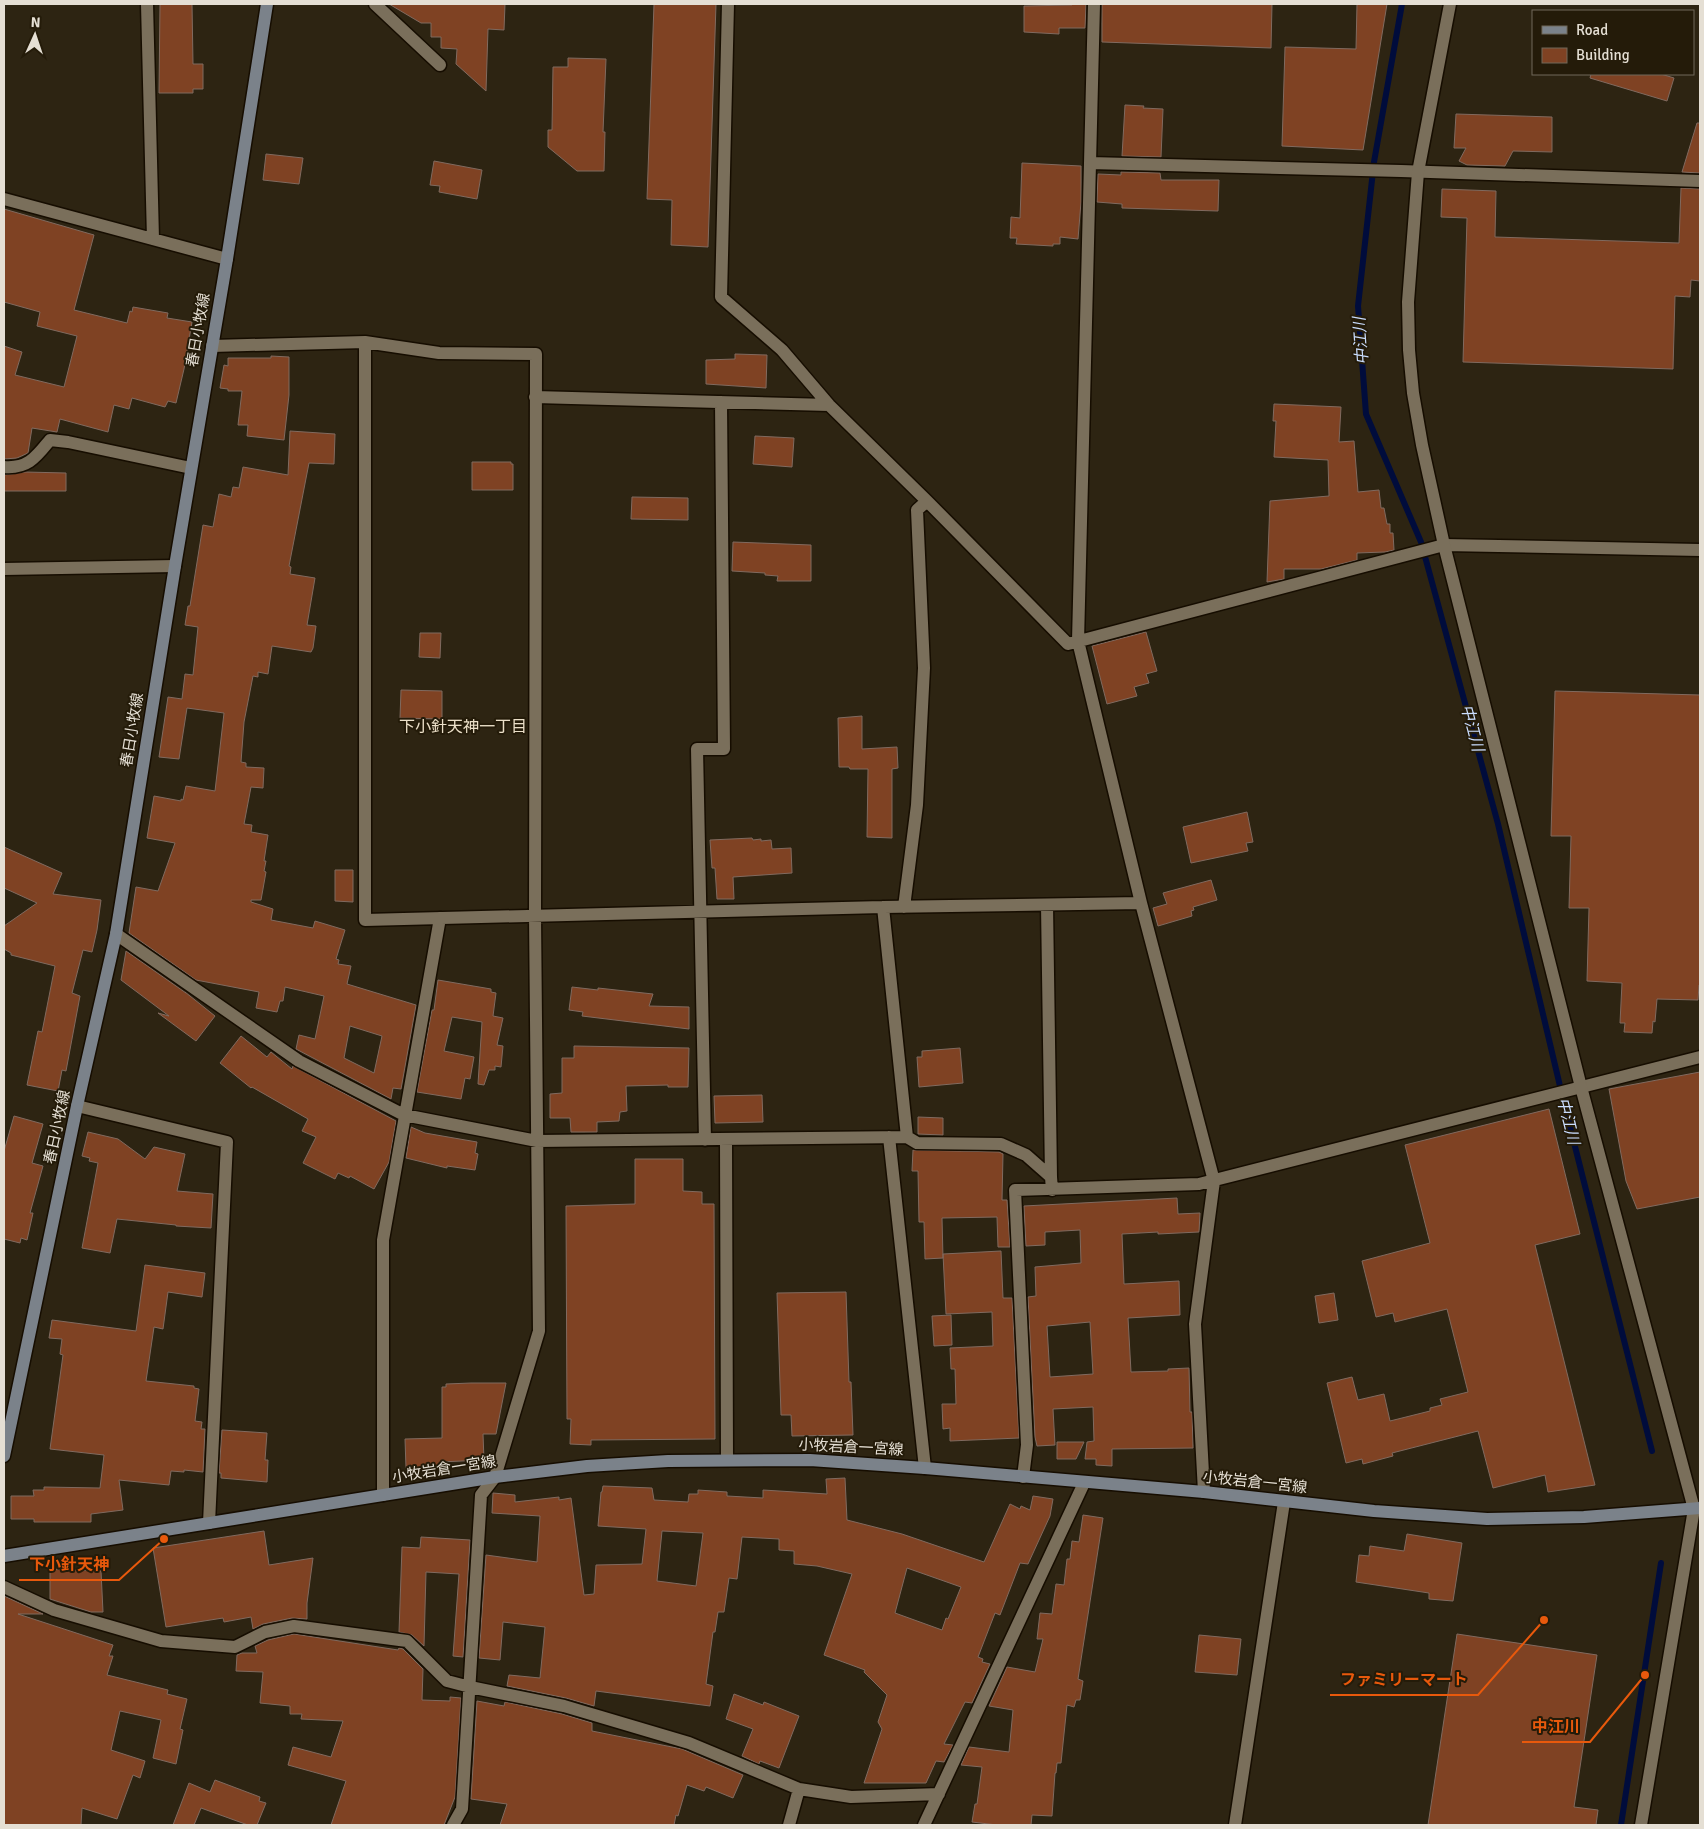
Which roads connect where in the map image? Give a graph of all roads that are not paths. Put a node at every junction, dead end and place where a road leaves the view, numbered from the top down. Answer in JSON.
{"nodes":[{"id":1,"x":147,"y":4,"type":"edge"},
{"id":2,"x":267,"y":4,"type":"edge"},
{"id":3,"x":375,"y":4,"type":"edge"},
{"id":4,"x":728,"y":4,"type":"edge"},
{"id":5,"x":1094,"y":4,"type":"edge"},
{"id":6,"x":1450,"y":4,"type":"edge"},
{"id":7,"x":440,"y":65,"type":"dead end"},
{"id":8,"x":1090,"y":164,"type":"junction"},
{"id":9,"x":1418,"y":172,"type":"junction"},
{"id":10,"x":1700,"y":181,"type":"edge"},
{"id":11,"x":4,"y":199,"type":"edge"},
{"id":12,"x":153,"y":239,"type":"junction"},
{"id":13,"x":227,"y":259,"type":"junction"},
{"id":14,"x":365,"y":342,"type":"junction"},
{"id":15,"x":212,"y":346,"type":"junction"},
{"id":16,"x":536,"y":397,"type":"junction"},
{"id":17,"x":721,"y":402,"type":"junction"},
{"id":18,"x":829,"y":405,"type":"junction"},
{"id":19,"x":4,"y":467,"type":"edge"},
{"id":20,"x":191,"y":468,"type":"junction"},
{"id":21,"x":927,"y":501,"type":"junction"},
{"id":22,"x":1441,"y":546,"type":"junction"},
{"id":23,"x":1700,"y":550,"type":"edge"},
{"id":24,"x":175,"y":566,"type":"junction"},
{"id":25,"x":4,"y":569,"type":"edge"},
{"id":26,"x":1078,"y":641,"type":"junction"},
{"id":27,"x":1141,"y":904,"type":"junction"},
{"id":28,"x":1047,"y":905,"type":"junction"},
{"id":29,"x":883,"y":907,"type":"junction"},
{"id":30,"x":904,"y":907,"type":"junction"},
{"id":31,"x":700,"y":912,"type":"junction"},
{"id":32,"x":535,"y":916,"type":"junction"},
{"id":33,"x":440,"y":918,"type":"junction"},
{"id":34,"x":116,"y":934,"type":"junction"},
{"id":35,"x":1700,"y":1057,"type":"edge"},
{"id":36,"x":1578,"y":1088,"type":"junction"},
{"id":37,"x":78,"y":1106,"type":"junction"},
{"id":38,"x":404,"y":1115,"type":"junction"},
{"id":39,"x":889,"y":1137,"type":"junction"},
{"id":40,"x":906,"y":1137,"type":"junction"},
{"id":41,"x":704,"y":1140,"type":"junction"},
{"id":42,"x":726,"y":1140,"type":"junction"},
{"id":43,"x":537,"y":1141,"type":"junction"},
{"id":44,"x":1214,"y":1181,"type":"junction"},
{"id":45,"x":1052,"y":1184,"type":"junction"},
{"id":46,"x":7,"y":1421,"type":"edge"},
{"id":47,"x":4,"y":1456,"type":"edge"},
{"id":48,"x":727,"y":1460,"type":"junction"},
{"id":49,"x":925,"y":1468,"type":"junction"},
{"id":50,"x":495,"y":1477,"type":"junction"},
{"id":51,"x":1023,"y":1477,"type":"junction"},
{"id":52,"x":1084,"y":1482,"type":"junction"},
{"id":53,"x":1204,"y":1492,"type":"junction"},
{"id":54,"x":383,"y":1495,"type":"junction"},
{"id":55,"x":1284,"y":1502,"type":"junction"},
{"id":56,"x":1697,"y":1509,"type":"edge"},
{"id":57,"x":210,"y":1522,"type":"junction"},
{"id":58,"x":4,"y":1556,"type":"edge"},
{"id":59,"x":4,"y":1587,"type":"edge"},
{"id":60,"x":470,"y":1687,"type":"junction"},
{"id":61,"x":799,"y":1789,"type":"junction"},
{"id":62,"x":939,"y":1794,"type":"junction"},
{"id":63,"x":453,"y":1825,"type":"edge"},
{"id":64,"x":789,"y":1825,"type":"edge"},
{"id":65,"x":924,"y":1825,"type":"edge"},
{"id":66,"x":1236,"y":1825,"type":"edge"},
{"id":67,"x":1641,"y":1825,"type":"edge"}],
"edges":[{"from":1,"to":12,"type":"street"},
{"from":2,"to":13,"type":"main road","name":"春日小牧線"},
{"from":3,"to":7,"type":"street"},
{"from":4,"to":18,"type":"street"},
{"from":5,"to":8,"type":"street"},
{"from":6,"to":9,"type":"street"},
{"from":8,"to":9,"type":"street"},
{"from":8,"to":26,"type":"street"},
{"from":9,"to":10,"type":"street"},
{"from":9,"to":22,"type":"street"},
{"from":11,"to":12,"type":"street"},
{"from":12,"to":13,"type":"street"},
{"from":13,"to":15,"type":"main road","name":"春日小牧線"},
{"from":14,"to":15,"type":"street"},
{"from":14,"to":16,"type":"street"},
{"from":14,"to":33,"type":"street"},
{"from":15,"to":20,"type":"main road","name":"春日小牧線"},
{"from":16,"to":17,"type":"street"},
{"from":16,"to":32,"type":"street"},
{"from":17,"to":18,"type":"street"},
{"from":17,"to":31,"type":"street"},
{"from":18,"to":21,"type":"street"},
{"from":19,"to":20,"type":"street"},
{"from":20,"to":24,"type":"main road","name":"春日小牧線"},
{"from":21,"to":26,"type":"street"},
{"from":21,"to":30,"type":"street"},
{"from":22,"to":23,"type":"street"},
{"from":22,"to":26,"type":"street"},
{"from":22,"to":36,"type":"street"},
{"from":24,"to":25,"type":"street"},
{"from":24,"to":34,"type":"main road","name":"春日小牧線"},
{"from":26,"to":27,"type":"street"},
{"from":27,"to":28,"type":"street"},
{"from":27,"to":44,"type":"street"},
{"from":28,"to":30,"type":"street"},
{"from":28,"to":45,"type":"street"},
{"from":29,"to":30,"type":"street"},
{"from":29,"to":31,"type":"street"},
{"from":29,"to":40,"type":"street"},
{"from":31,"to":32,"type":"street"},
{"from":31,"to":41,"type":"street"},
{"from":32,"to":33,"type":"street"},
{"from":32,"to":43,"type":"street"},
{"from":33,"to":38,"type":"street"},
{"from":34,"to":37,"type":"main road","name":"春日小牧線"},
{"from":34,"to":38,"type":"street"},
{"from":35,"to":36,"type":"street"},
{"from":36,"to":44,"type":"street"},
{"from":36,"to":56,"type":"street"},
{"from":37,"to":46,"type":"main road","name":"春日小牧線"},
{"from":37,"to":57,"type":"street"},
{"from":38,"to":43,"type":"street"},
{"from":38,"to":54,"type":"street"},
{"from":39,"to":40,"type":"street"},
{"from":39,"to":42,"type":"street"},
{"from":39,"to":49,"type":"street"},
{"from":40,"to":45,"type":"street"},
{"from":41,"to":42,"type":"street"},
{"from":41,"to":43,"type":"street"},
{"from":42,"to":48,"type":"street"},
{"from":43,"to":50,"type":"street"},
{"from":44,"to":45,"type":"street"},
{"from":44,"to":53,"type":"street"},
{"from":45,"to":51,"type":"street"},
{"from":46,"to":47,"type":"main road","name":"春日小牧線"},
{"from":48,"to":49,"type":"main road","name":"小牧岩倉一宮線"},
{"from":48,"to":50,"type":"main road","name":"小牧岩倉一宮線"},
{"from":49,"to":51,"type":"main road","name":"小牧岩倉一宮線"},
{"from":50,"to":54,"type":"main road","name":"小牧岩倉一宮線"},
{"from":50,"to":60,"type":"street"},
{"from":51,"to":52,"type":"main road","name":"小牧岩倉一宮線"},
{"from":52,"to":53,"type":"main road","name":"小牧岩倉一宮線"},
{"from":52,"to":62,"type":"street"},
{"from":53,"to":55,"type":"main road","name":"小牧岩倉一宮線"},
{"from":54,"to":57,"type":"main road","name":"小牧岩倉一宮線"},
{"from":55,"to":56,"type":"main road","name":"小牧岩倉一宮線"},
{"from":55,"to":66,"type":"street"},
{"from":56,"to":67,"type":"street"},
{"from":57,"to":58,"type":"main road","name":"小牧岩倉一宮線"},
{"from":59,"to":60,"type":"street"},
{"from":60,"to":61,"type":"street"},
{"from":60,"to":63,"type":"street"},
{"from":61,"to":62,"type":"street"},
{"from":61,"to":64,"type":"street"},
{"from":62,"to":65,"type":"street"}]}
